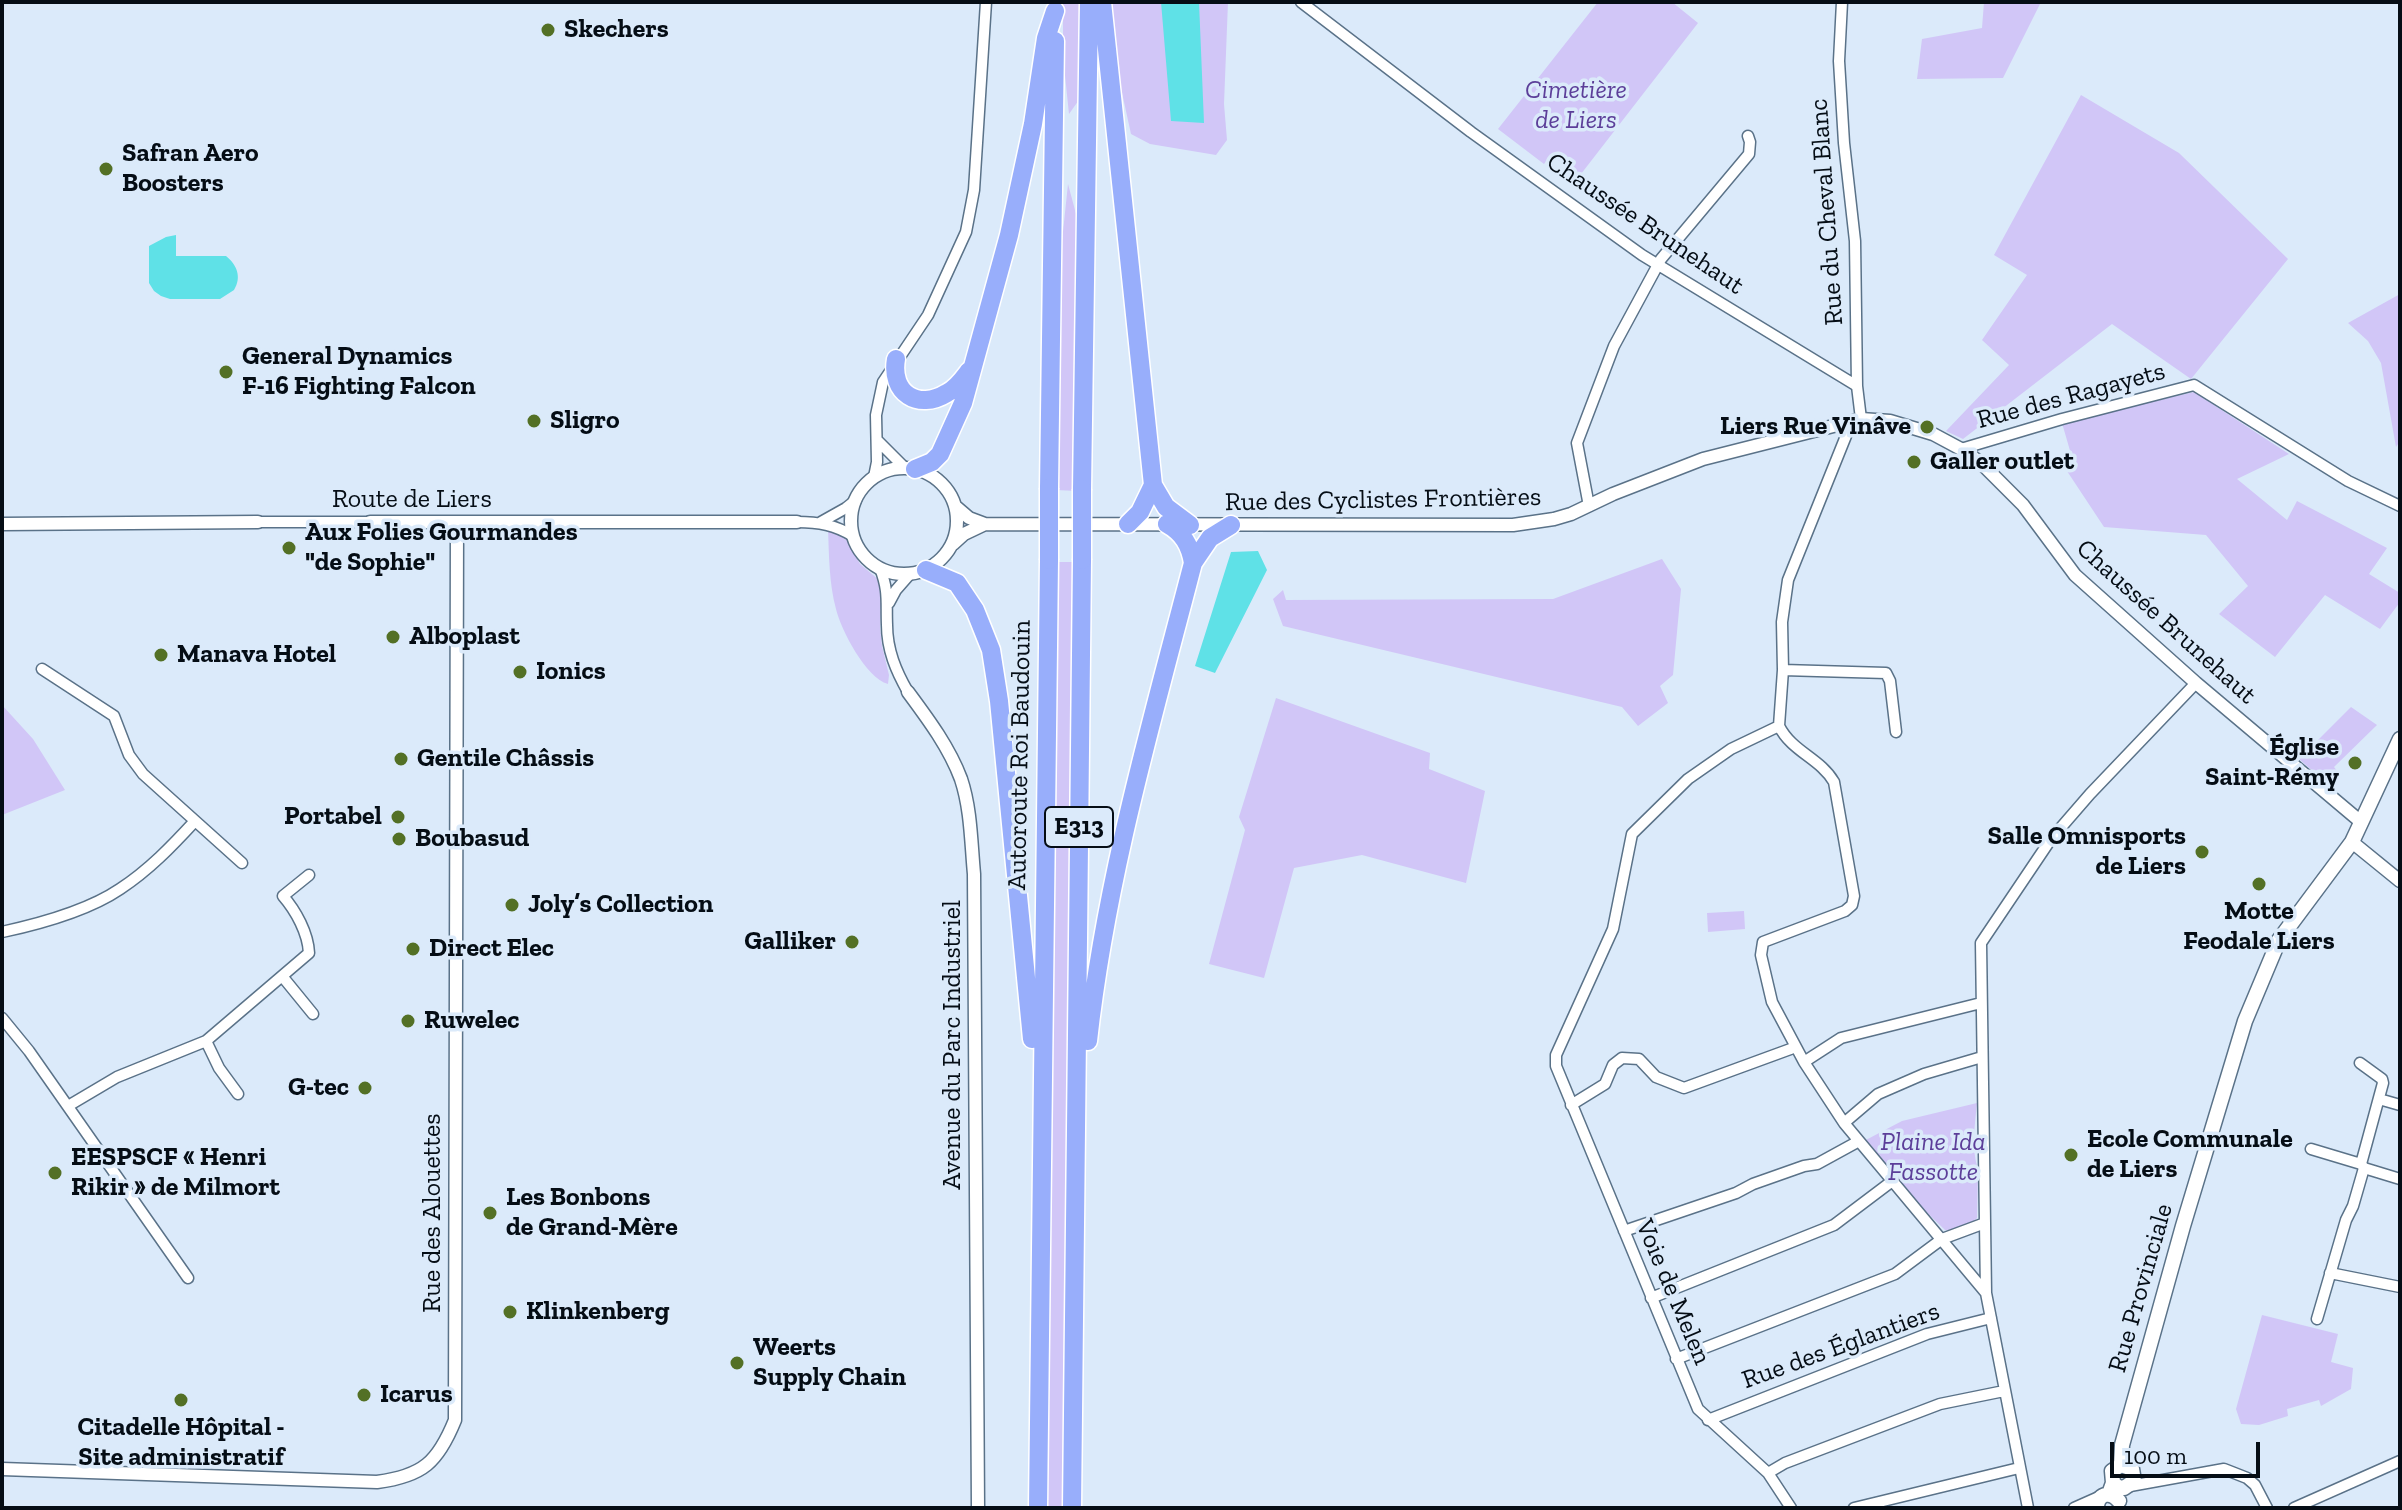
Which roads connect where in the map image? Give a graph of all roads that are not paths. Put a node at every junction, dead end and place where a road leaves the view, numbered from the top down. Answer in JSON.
{"nodes":[{"id":1,"x":986,"y":2,"type":"edge"},
{"id":2,"x":1089,"y":2,"type":"edge"},
{"id":3,"x":1102,"y":2,"type":"edge"},
{"id":4,"x":1301,"y":2,"type":"edge"},
{"id":5,"x":1842,"y":2,"type":"edge"},
{"id":6,"x":1055,"y":7,"type":"edge"},
{"id":7,"x":1748,"y":136,"type":"dead end"},
{"id":8,"x":1658,"y":265,"type":"junction"},
{"id":9,"x":896,"y":359,"type":"junction"},
{"id":10,"x":974,"y":365,"type":"junction"},
{"id":11,"x":1857,"y":386,"type":"junction"},
{"id":12,"x":1856,"y":420,"type":"junction"},
{"id":13,"x":878,"y":441,"type":"junction"},
{"id":14,"x":1961,"y":449,"type":"junction"},
{"id":15,"x":910,"y":469,"type":"junction"},
{"id":16,"x":874,"y":477,"type":"junction"},
{"id":17,"x":1153,"y":485,"type":"junction"},
{"id":18,"x":856,"y":500,"type":"junction"},
{"id":19,"x":955,"y":506,"type":"junction"},
{"id":20,"x":1589,"y":506,"type":"junction"},
{"id":21,"x":2400,"y":506,"type":"edge"},
{"id":22,"x":258,"y":522,"type":"joint"},
{"id":23,"x":370,"y":522,"type":"joint"},
{"id":24,"x":797,"y":522,"type":"joint"},
{"id":25,"x":821,"y":522,"type":"junction"},
{"id":26,"x":457,"y":523,"type":"junction"},
{"id":27,"x":2,"y":524,"type":"edge"},
{"id":28,"x":985,"y":524,"type":"junction"},
{"id":29,"x":1128,"y":524,"type":"junction"},
{"id":30,"x":1167,"y":524,"type":"junction"},
{"id":31,"x":1190,"y":525,"type":"junction"},
{"id":32,"x":1231,"y":525,"type":"junction"},
{"id":33,"x":853,"y":536,"type":"junction"},
{"id":34,"x":953,"y":544,"type":"junction"},
{"id":35,"x":1193,"y":563,"type":"junction"},
{"id":36,"x":880,"y":568,"type":"junction"},
{"id":37,"x":918,"y":572,"type":"junction"},
{"id":38,"x":889,"y":603,"type":"junction"},
{"id":39,"x":42,"y":669,"type":"dead end"},
{"id":40,"x":1783,"y":670,"type":"junction"},
{"id":41,"x":2196,"y":683,"type":"junction"},
{"id":42,"x":908,"y":692,"type":"joint"},
{"id":43,"x":1779,"y":726,"type":"junction"},
{"id":44,"x":1896,"y":732,"type":"dead end"},
{"id":45,"x":2400,"y":739,"type":"edge"},
{"id":46,"x":195,"y":821,"type":"junction"},
{"id":47,"x":2361,"y":822,"type":"junction"},
{"id":48,"x":2352,"y":842,"type":"junction"},
{"id":49,"x":242,"y":863,"type":"dead end"},
{"id":50,"x":309,"y":875,"type":"dead end"},
{"id":51,"x":2400,"y":881,"type":"edge"},
{"id":52,"x":2,"y":932,"type":"edge"},
{"id":53,"x":282,"y":976,"type":"junction"},
{"id":54,"x":1981,"y":1003,"type":"junction"},
{"id":55,"x":313,"y":1014,"type":"dead end"},
{"id":56,"x":2,"y":1018,"type":"edge"},
{"id":57,"x":206,"y":1041,"type":"junction"},
{"id":58,"x":1796,"y":1047,"type":"junction"},
{"id":59,"x":1982,"y":1057,"type":"junction"},
{"id":60,"x":1804,"y":1062,"type":"junction"},
{"id":61,"x":2360,"y":1063,"type":"dead end"},
{"id":62,"x":1043,"y":1084,"type":"junction"},
{"id":63,"x":238,"y":1094,"type":"dead end"},
{"id":64,"x":1077,"y":1094,"type":"junction"},
{"id":65,"x":2379,"y":1099,"type":"junction"},
{"id":66,"x":1571,"y":1105,"type":"junction"},
{"id":67,"x":2400,"y":1105,"type":"edge"},
{"id":68,"x":68,"y":1106,"type":"junction"},
{"id":69,"x":1844,"y":1123,"type":"junction"},
{"id":70,"x":1859,"y":1141,"type":"junction"},
{"id":71,"x":2311,"y":1149,"type":"dead end"},
{"id":72,"x":2362,"y":1166,"type":"junction"},
{"id":73,"x":2400,"y":1179,"type":"edge"},
{"id":74,"x":1891,"y":1182,"type":"junction"},
{"id":75,"x":1985,"y":1223,"type":"junction"},
{"id":76,"x":1624,"y":1231,"type":"junction"},
{"id":77,"x":1942,"y":1239,"type":"junction"},
{"id":78,"x":2330,"y":1273,"type":"junction"},
{"id":79,"x":188,"y":1278,"type":"dead end"},
{"id":80,"x":2400,"y":1287,"type":"edge"},
{"id":81,"x":1986,"y":1293,"type":"junction"},
{"id":82,"x":1651,"y":1298,"type":"junction"},
{"id":83,"x":1991,"y":1318,"type":"junction"},
{"id":84,"x":2317,"y":1319,"type":"dead end"},
{"id":85,"x":1676,"y":1359,"type":"junction"},
{"id":86,"x":2004,"y":1391,"type":"junction"},
{"id":87,"x":1708,"y":1420,"type":"junction"},
{"id":88,"x":2400,"y":1461,"type":"edge"},
{"id":89,"x":2019,"y":1468,"type":"junction"},
{"id":90,"x":2,"y":1469,"type":"edge"},
{"id":91,"x":1768,"y":1473,"type":"junction"},
{"id":92,"x":2116,"y":1493,"type":"edge"},
{"id":93,"x":2081,"y":1507,"type":"edge"},
{"id":94,"x":978,"y":1508,"type":"edge"},
{"id":95,"x":1038,"y":1508,"type":"edge"},
{"id":96,"x":1072,"y":1508,"type":"edge"},
{"id":97,"x":1791,"y":1508,"type":"edge"},
{"id":98,"x":1854,"y":1508,"type":"edge"},
{"id":99,"x":2028,"y":1508,"type":"edge"},
{"id":100,"x":2267,"y":1508,"type":"edge"},
{"id":101,"x":2294,"y":1508,"type":"edge"}],
"edges":[{"from":1,"to":9,"type":"street"},
{"from":2,"to":64,"type":"highway","number":"E313","bridge":true},
{"from":3,"to":17,"type":"highway"},
{"from":4,"to":8,"type":"street","name":"Chaussée Brunehaut"},
{"from":5,"to":11,"type":"street","name":"Rue du Cheval Blanc"},
{"from":6,"to":10,"type":"highway"},
{"from":6,"to":62,"type":"highway","name":"Autoroute Roi Baudouin","number":"E313","bridge":true},
{"from":7,"to":8,"type":"street"},
{"from":8,"to":11,"type":"street","name":"Chaussée Brunehaut"},
{"from":8,"to":20,"type":"street"},
{"from":9,"to":10,"type":"highway"},
{"from":9,"to":13,"type":"street"},
{"from":10,"to":15,"type":"highway"},
{"from":11,"to":12,"type":"street","name":"Rue du Cheval Blanc"},
{"from":12,"to":14,"type":"street","name":"Chaussée Brunehaut"},
{"from":12,"to":20,"type":"street","name":"Rue des Cyclistes Frontières"},
{"from":12,"to":40,"type":"street"},
{"from":13,"to":15,"type":"street"},
{"from":13,"to":16,"type":"street"},
{"from":14,"to":21,"type":"street","name":"Rue des Ragayets"},
{"from":14,"to":41,"type":"street","name":"Chaussée Brunehaut"},
{"from":15,"to":16,"type":"street"},
{"from":15,"to":19,"type":"street"},
{"from":16,"to":18,"type":"street"},
{"from":17,"to":29,"type":"highway"},
{"from":17,"to":31,"type":"highway"},
{"from":18,"to":25,"type":"street"},
{"from":18,"to":33,"type":"street"},
{"from":19,"to":28,"type":"street"},
{"from":19,"to":34,"type":"street"},
{"from":20,"to":32,"type":"street","name":"Rue des Cyclistes Frontières"},
{"from":22,"to":23,"type":"street","name":"Route de Liers"},
{"from":22,"to":27,"type":"street","name":"Route de Liers"},
{"from":23,"to":26,"type":"street","name":"Route de Liers"},
{"from":24,"to":25,"type":"street","name":"Route de Liers"},
{"from":24,"to":26,"type":"street","name":"Route de Liers"},
{"from":25,"to":33,"type":"street","name":"Route de Liers"},
{"from":26,"to":90,"type":"street","name":"Rue des Alouettes"},
{"from":28,"to":29,"type":"street","name":"Rue des Cyclistes Frontières"},
{"from":28,"to":34,"type":"street"},
{"from":29,"to":30,"type":"street","name":"Rue des Cyclistes Frontières"},
{"from":30,"to":31,"type":"street","name":"Rue des Cyclistes Frontières"},
{"from":30,"to":35,"type":"highway"},
{"from":31,"to":32,"type":"street","name":"Rue des Cyclistes Frontières"},
{"from":32,"to":35,"type":"highway"},
{"from":33,"to":36,"type":"street"},
{"from":34,"to":37,"type":"street"},
{"from":35,"to":64,"type":"highway"},
{"from":36,"to":37,"type":"street"},
{"from":36,"to":38,"type":"street","name":"Avenue du Parc Industriel"},
{"from":37,"to":38,"type":"street"},
{"from":37,"to":62,"type":"highway"},
{"from":38,"to":42,"type":"street","name":"Avenue du Parc Industriel"},
{"from":39,"to":46,"type":"street"},
{"from":40,"to":43,"type":"street"},
{"from":40,"to":44,"type":"street"},
{"from":41,"to":47,"type":"street","name":"Chaussée Brunehaut"},
{"from":41,"to":54,"type":"street"},
{"from":42,"to":94,"type":"street","name":"Avenue du Parc Industriel"},
{"from":43,"to":58,"type":"street"},
{"from":43,"to":66,"type":"street","name":"Voie de Melen"},
{"from":45,"to":47,"type":"main road","name":"Rue Provinciale"},
{"from":46,"to":49,"type":"street"},
{"from":46,"to":52,"type":"street"},
{"from":47,"to":48,"type":"main road","name":"Rue Provinciale"},
{"from":48,"to":51,"type":"street"},
{"from":48,"to":92,"type":"main road","name":"Rue Provinciale"},
{"from":50,"to":53,"type":"street"},
{"from":53,"to":55,"type":"street"},
{"from":53,"to":57,"type":"street"},
{"from":54,"to":59,"type":"street"},
{"from":54,"to":60,"type":"street"},
{"from":56,"to":68,"type":"street"},
{"from":57,"to":63,"type":"street"},
{"from":57,"to":68,"type":"street"},
{"from":58,"to":60,"type":"street"},
{"from":58,"to":66,"type":"street"},
{"from":59,"to":69,"type":"street"},
{"from":59,"to":75,"type":"street"},
{"from":60,"to":69,"type":"street"},
{"from":61,"to":65,"type":"street"},
{"from":62,"to":95,"type":"highway","name":"Autoroute Roi Baudouin","number":"E313"},
{"from":64,"to":96,"type":"highway","number":"E313"},
{"from":65,"to":67,"type":"street"},
{"from":65,"to":72,"type":"street"},
{"from":66,"to":76,"type":"street","name":"Voie de Melen"},
{"from":68,"to":79,"type":"street"},
{"from":69,"to":70,"type":"street"},
{"from":70,"to":74,"type":"street"},
{"from":70,"to":76,"type":"street"},
{"from":71,"to":72,"type":"street"},
{"from":72,"to":73,"type":"street"},
{"from":72,"to":78,"type":"street"},
{"from":74,"to":77,"type":"street"},
{"from":74,"to":82,"type":"street"},
{"from":75,"to":77,"type":"street"},
{"from":75,"to":81,"type":"street"},
{"from":76,"to":82,"type":"street","name":"Voie de Melen"},
{"from":77,"to":81,"type":"street"},
{"from":77,"to":85,"type":"street"},
{"from":78,"to":80,"type":"street"},
{"from":78,"to":84,"type":"street"},
{"from":81,"to":83,"type":"street"},
{"from":82,"to":85,"type":"street","name":"Voie de Melen"},
{"from":83,"to":86,"type":"street"},
{"from":83,"to":87,"type":"street","name":"Rue des Églantiers"},
{"from":85,"to":87,"type":"street","name":"Voie de Melen"},
{"from":86,"to":89,"type":"street"},
{"from":86,"to":91,"type":"street"},
{"from":87,"to":91,"type":"street","name":"Voie de Melen"},
{"from":88,"to":101,"type":"street"},
{"from":89,"to":98,"type":"street"},
{"from":89,"to":99,"type":"street"},
{"from":91,"to":97,"type":"street","name":"Voie de Melen"},
{"from":92,"to":93,"type":"street"},
{"from":92,"to":100,"type":"street"}]}
